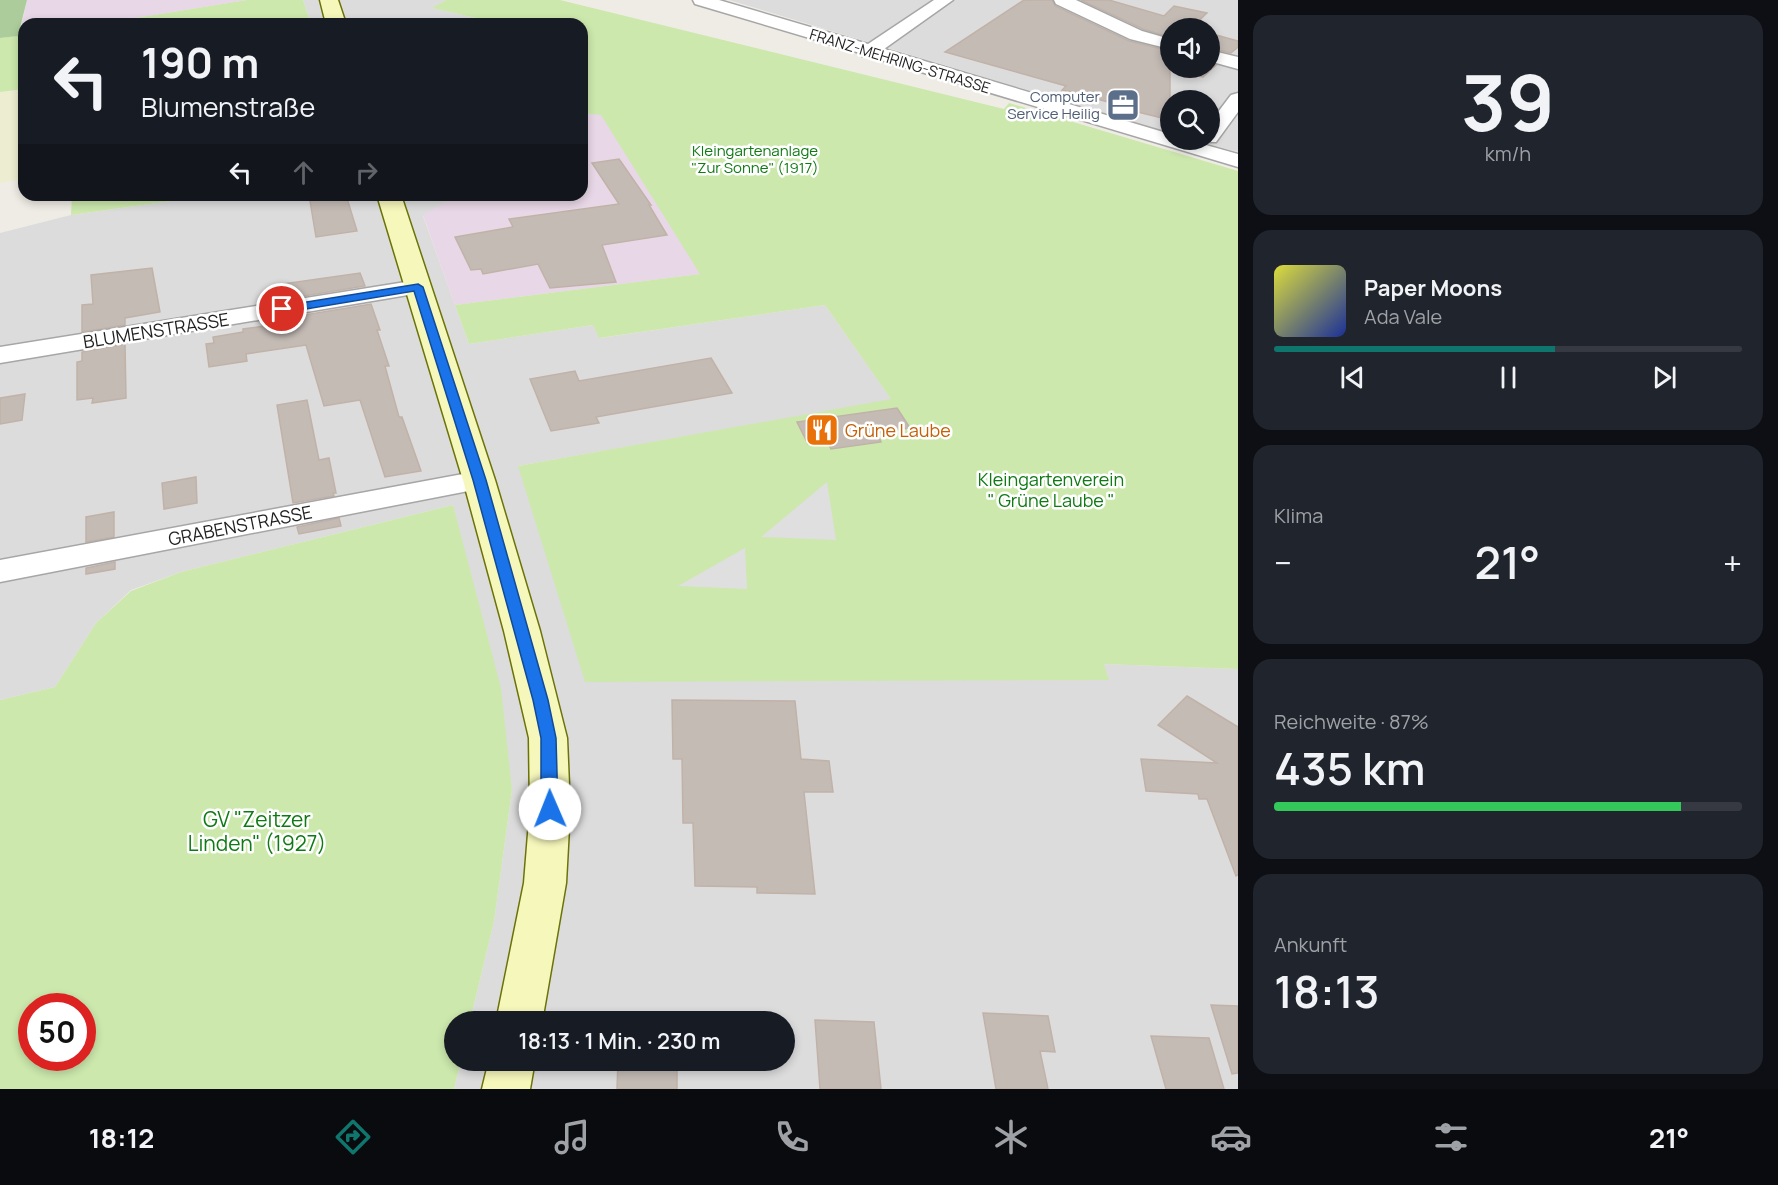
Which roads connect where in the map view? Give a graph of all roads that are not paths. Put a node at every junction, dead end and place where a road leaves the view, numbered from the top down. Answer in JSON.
{"nodes":[{"id":1,"x":329,"y":0,"type":"edge"},
{"id":2,"x":701,"y":0,"type":"edge"},
{"id":3,"x":945,"y":0,"type":"edge"},
{"id":4,"x":1062,"y":0,"type":"edge"},
{"id":5,"x":334,"y":18,"type":"edge"},
{"id":6,"x":1160,"y":41,"type":"edge"},
{"id":7,"x":868,"y":52,"type":"junction"},
{"id":8,"x":1220,"y":58,"type":"edge"},
{"id":9,"x":1238,"y":63,"type":"edge"},
{"id":10,"x":1238,"y":99,"type":"edge"},
{"id":11,"x":1220,"y":124,"type":"edge"},
{"id":12,"x":1160,"y":131,"type":"edge"},
{"id":13,"x":1218,"y":150,"type":"edge"},
{"id":14,"x":1238,"y":161,"type":"edge"},
{"id":15,"x":391,"y":201,"type":"edge"},
{"id":16,"x":418,"y":287,"type":"junction"},
{"id":17,"x":0,"y":355,"type":"edge"},
{"id":18,"x":479,"y":480,"type":"junction"},
{"id":19,"x":0,"y":571,"type":"edge"},
{"id":20,"x":521,"y":1011,"type":"edge"},
{"id":21,"x":510,"y":1071,"type":"edge"},
{"id":22,"x":506,"y":1089,"type":"edge"}],
"edges":[{"from":1,"to":5,"type":"main road"},
{"from":2,"to":7,"type":"street","name":"FRANZ-MEHRING-STRASSE"},
{"from":3,"to":7,"type":"street"},
{"from":4,"to":6,"type":"street"},
{"from":7,"to":12,"type":"street","name":"FRANZ-MEHRING-STRASSE"},
{"from":8,"to":9,"type":"street"},
{"from":10,"to":11,"type":"street"},
{"from":13,"to":14,"type":"street","name":"FRANZ-MEHRING-STRASSE"},
{"from":15,"to":16,"type":"main road"},
{"from":16,"to":17,"type":"street","name":"BLUMENSTRASSE"},
{"from":16,"to":18,"type":"main road"},
{"from":18,"to":19,"type":"street","name":"GRABENSTRASSE"},
{"from":18,"to":20,"type":"main road"},
{"from":21,"to":22,"type":"main road"}]}
